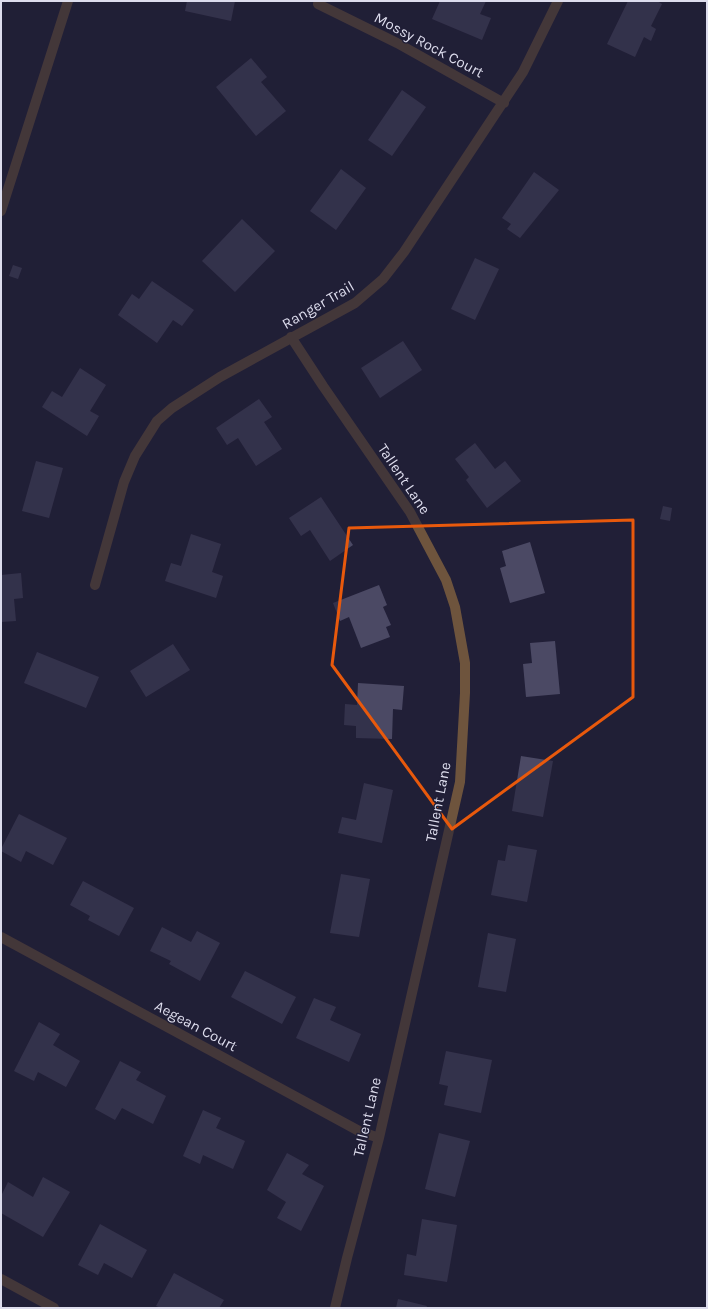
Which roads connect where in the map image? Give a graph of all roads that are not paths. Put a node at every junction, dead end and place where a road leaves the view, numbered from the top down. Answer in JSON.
{"nodes":[{"id":1,"x":68,"y":1,"type":"edge"},
{"id":2,"x":558,"y":1,"type":"edge"},
{"id":3,"x":318,"y":4,"type":"dead end"},
{"id":4,"x":504,"y":103,"type":"junction"},
{"id":5,"x":1,"y":211,"type":"edge"},
{"id":6,"x":291,"y":338,"type":"junction"},
{"id":7,"x":95,"y":585,"type":"dead end"},
{"id":8,"x":1,"y":937,"type":"edge"},
{"id":9,"x":379,"y":1138,"type":"junction"},
{"id":10,"x":1,"y":1279,"type":"edge"},
{"id":11,"x":54,"y":1308,"type":"edge"},
{"id":12,"x":336,"y":1308,"type":"edge"}],
"edges":[{"from":1,"to":5,"type":"street"},
{"from":2,"to":4,"type":"street","name":"Ranger Trail"},
{"from":3,"to":4,"type":"street","name":"Mossy Rock Court"},
{"from":4,"to":6,"type":"street","name":"Ranger Trail"},
{"from":6,"to":7,"type":"street","name":"Ranger Trail"},
{"from":6,"to":9,"type":"street","name":"Tallent Lane"},
{"from":8,"to":9,"type":"street","name":"Aegean Court"},
{"from":9,"to":12,"type":"street","name":"Tallent Lane"},
{"from":10,"to":11,"type":"street"}]}
